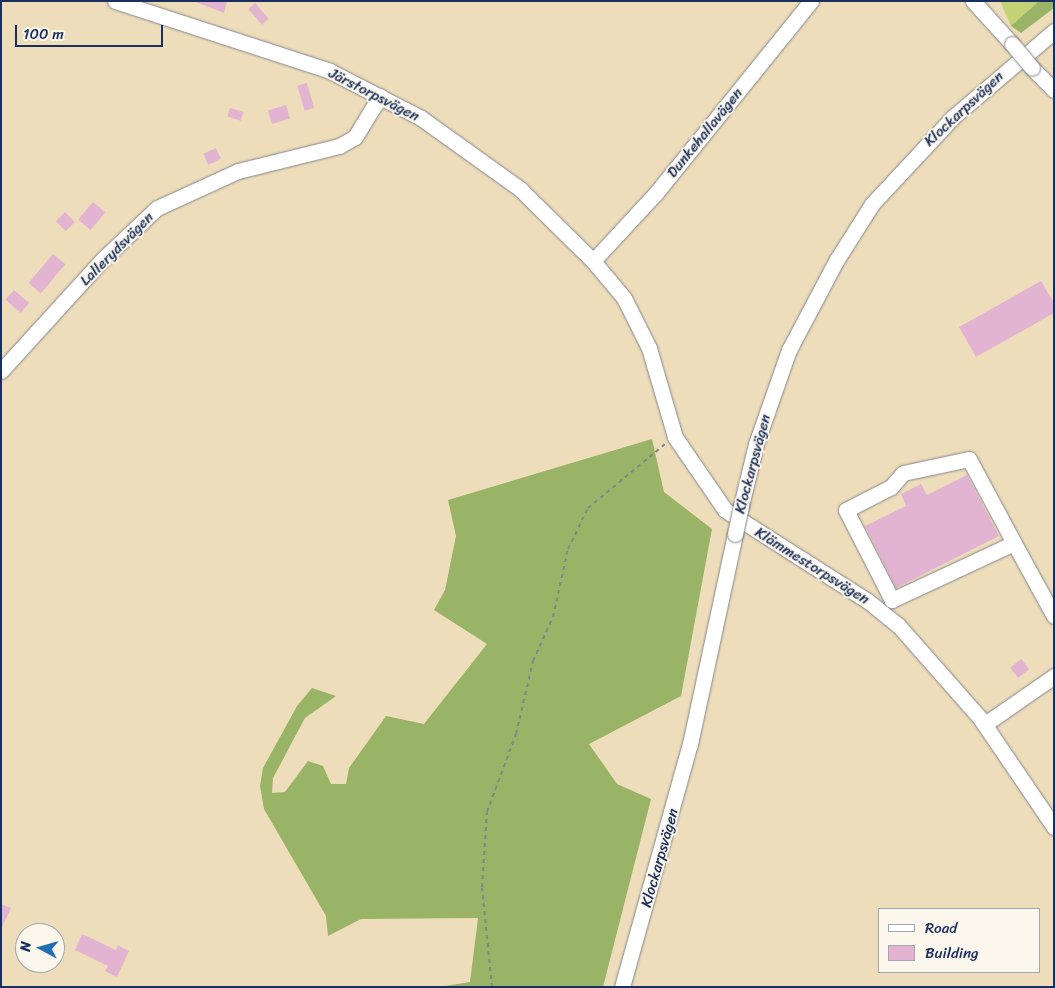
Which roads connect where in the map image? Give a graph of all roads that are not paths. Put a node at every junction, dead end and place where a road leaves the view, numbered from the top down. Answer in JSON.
{"nodes":[{"id":1,"x":115,"y":1,"type":"edge"},
{"id":2,"x":811,"y":1,"type":"edge"},
{"id":3,"x":973,"y":1,"type":"edge"},
{"id":4,"x":1054,"y":31,"type":"edge"},
{"id":5,"x":1054,"y":90,"type":"edge"},
{"id":6,"x":380,"y":96,"type":"junction"},
{"id":7,"x":593,"y":261,"type":"junction"},
{"id":8,"x":1,"y":370,"type":"edge"},
{"id":9,"x":1014,"y":543,"type":"junction"},
{"id":10,"x":1054,"y":616,"type":"edge"},
{"id":11,"x":1054,"y":676,"type":"edge"},
{"id":12,"x":985,"y":724,"type":"junction"},
{"id":13,"x":1054,"y":827,"type":"edge"},
{"id":14,"x":622,"y":987,"type":"edge"}],
"edges":[{"from":1,"to":6,"type":"street","name":"Järstorpsvägen"},
{"from":2,"to":7,"type":"street","name":"Dunkehallavägen"},
{"from":3,"to":5,"type":"street","bridge":true},
{"from":4,"to":14,"type":"street","name":"Klockarpsvägen","bridge":true},
{"from":6,"to":7,"type":"street","name":"Järstorpsvägen"},
{"from":6,"to":8,"type":"street","name":"Lallerydsvägen"},
{"from":7,"to":12,"type":"street","name":"Klämmestorpsvägen"},
{"from":9,"to":9,"type":"street"},
{"from":9,"to":10,"type":"street"},
{"from":11,"to":12,"type":"street"},
{"from":12,"to":13,"type":"street","name":"Klämmestorpsvägen"}]}
